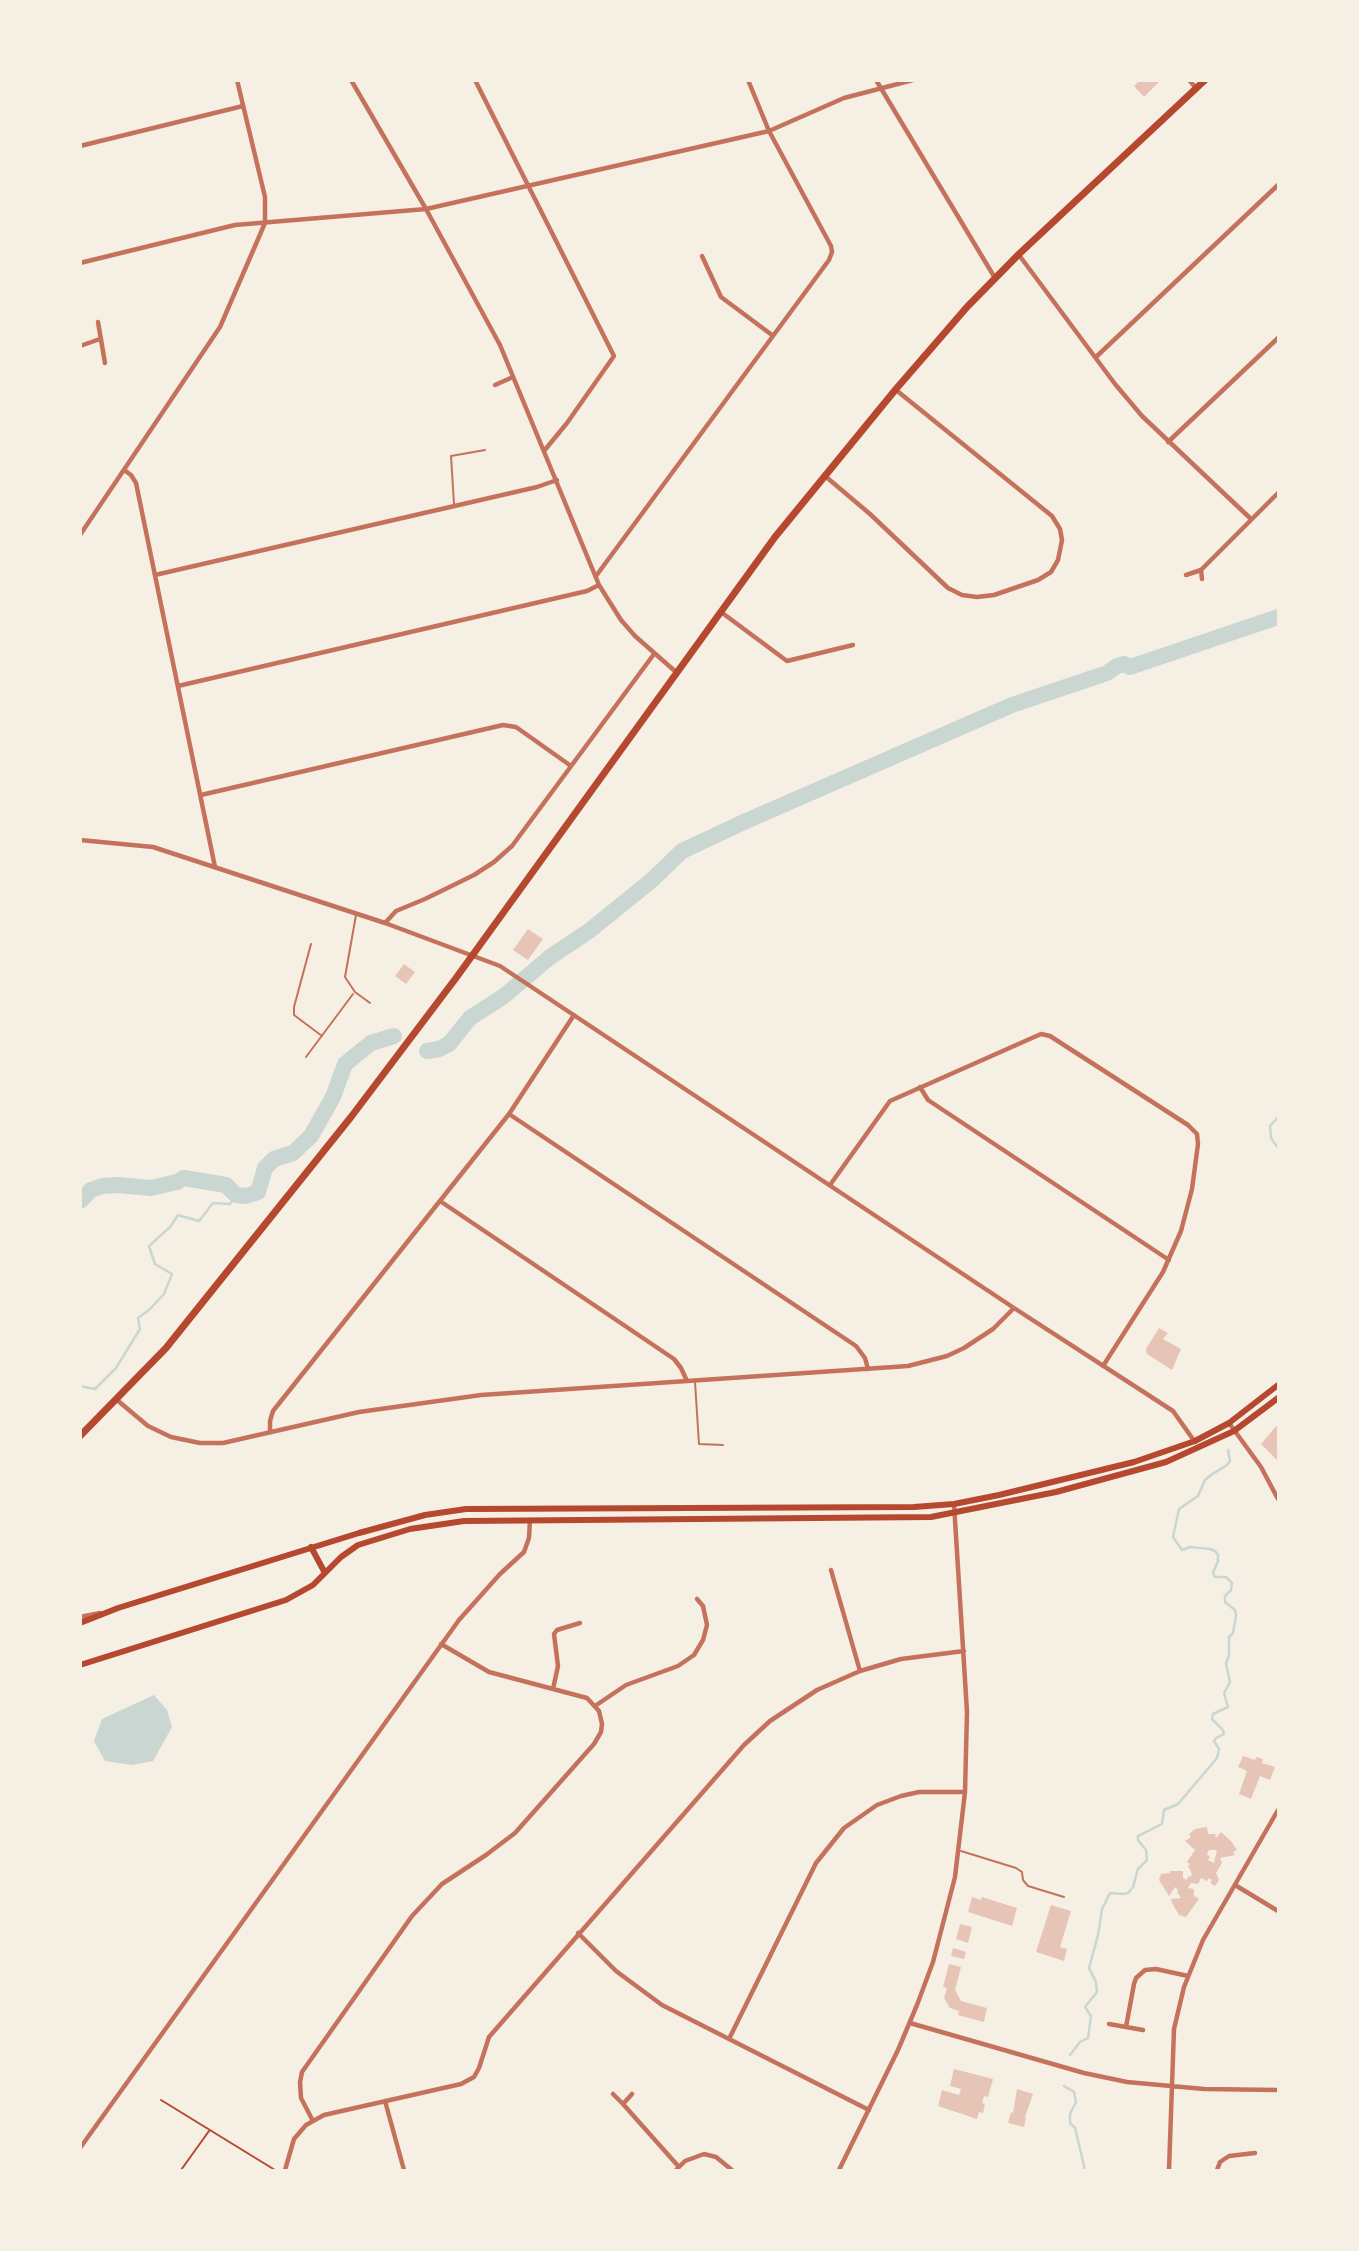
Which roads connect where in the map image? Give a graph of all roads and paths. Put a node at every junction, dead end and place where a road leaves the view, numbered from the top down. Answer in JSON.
{"nodes":[{"id":1,"x":237,"y":80,"type":"edge"},
{"id":2,"x":351,"y":80,"type":"edge"},
{"id":3,"x":475,"y":80,"type":"edge"},
{"id":4,"x":748,"y":80,"type":"edge"},
{"id":5,"x":876,"y":80,"type":"edge"},
{"id":6,"x":912,"y":80,"type":"edge"},
{"id":7,"x":1189,"y":80,"type":"edge"},
{"id":8,"x":1205,"y":80,"type":"edge"},
{"id":9,"x":880,"y":88,"type":"junction"},
{"id":10,"x":1197,"y":89,"type":"junction"},
{"id":11,"x":243,"y":106,"type":"junction"},
{"id":12,"x":769,"y":131,"type":"junction"},
{"id":13,"x":80,"y":146,"type":"edge"},
{"id":14,"x":1279,"y":184,"type":"edge"},
{"id":15,"x":528,"y":186,"type":"junction"},
{"id":16,"x":426,"y":209,"type":"junction"},
{"id":17,"x":265,"y":223,"type":"junction"},
{"id":18,"x":1018,"y":254,"type":"junction"},
{"id":19,"x":702,"y":256,"type":"dead end"},
{"id":20,"x":80,"y":263,"type":"edge"},
{"id":21,"x":995,"y":279,"type":"junction"},
{"id":22,"x":98,"y":322,"type":"dead end"},
{"id":23,"x":772,"y":335,"type":"junction"},
{"id":24,"x":1279,"y":338,"type":"edge"},
{"id":25,"x":100,"y":339,"type":"junction"},
{"id":26,"x":80,"y":346,"type":"edge"},
{"id":27,"x":1096,"y":357,"type":"junction"},
{"id":28,"x":105,"y":363,"type":"dead end"},
{"id":29,"x":513,"y":377,"type":"junction"},
{"id":30,"x":495,"y":385,"type":"dead end"},
{"id":31,"x":896,"y":389,"type":"junction"},
{"id":32,"x":1168,"y":442,"type":"junction"},
{"id":33,"x":485,"y":450,"type":"dead end"},
{"id":34,"x":544,"y":451,"type":"junction"},
{"id":35,"x":124,"y":470,"type":"junction"},
{"id":36,"x":825,"y":476,"type":"junction"},
{"id":37,"x":556,"y":480,"type":"junction"},
{"id":38,"x":1279,"y":493,"type":"edge"},
{"id":39,"x":454,"y":506,"type":"junction"},
{"id":40,"x":1251,"y":519,"type":"junction"},
{"id":41,"x":80,"y":535,"type":"edge"},
{"id":42,"x":1201,"y":570,"type":"junction"},
{"id":43,"x":155,"y":575,"type":"junction"},
{"id":44,"x":1186,"y":575,"type":"dead end"},
{"id":45,"x":595,"y":576,"type":"junction"},
{"id":46,"x":1202,"y":579,"type":"dead end"},
{"id":47,"x":599,"y":585,"type":"junction"},
{"id":48,"x":721,"y":612,"type":"junction"},
{"id":49,"x":853,"y":645,"type":"dead end"},
{"id":50,"x":654,"y":654,"type":"junction"},
{"id":51,"x":676,"y":672,"type":"junction"},
{"id":52,"x":178,"y":686,"type":"junction"},
{"id":53,"x":570,"y":766,"type":"junction"},
{"id":54,"x":201,"y":795,"type":"junction"},
{"id":55,"x":80,"y":840,"type":"edge"},
{"id":56,"x":215,"y":868,"type":"junction"},
{"id":57,"x":356,"y":914,"type":"junction"},
{"id":58,"x":385,"y":923,"type":"junction"},
{"id":59,"x":311,"y":944,"type":"dead end"},
{"id":60,"x":473,"y":954,"type":"junction"},
{"id":61,"x":355,"y":992,"type":"junction"},
{"id":62,"x":370,"y":1003,"type":"dead end"},
{"id":63,"x":574,"y":1015,"type":"junction"},
{"id":64,"x":322,"y":1036,"type":"junction"},
{"id":65,"x":306,"y":1057,"type":"dead end"},
{"id":66,"x":920,"y":1087,"type":"junction"},
{"id":67,"x":509,"y":1114,"type":"junction"},
{"id":68,"x":830,"y":1185,"type":"junction"},
{"id":69,"x":440,"y":1201,"type":"junction"},
{"id":70,"x":1169,"y":1260,"type":"junction"},
{"id":71,"x":1014,"y":1308,"type":"junction"},
{"id":72,"x":1102,"y":1366,"type":"junction"},
{"id":73,"x":868,"y":1369,"type":"junction"},
{"id":74,"x":687,"y":1381,"type":"junction"},
{"id":75,"x":695,"y":1381,"type":"junction"},
{"id":76,"x":1279,"y":1385,"type":"edge"},
{"id":77,"x":1279,"y":1398,"type":"edge"},
{"id":78,"x":117,"y":1400,"type":"junction"},
{"id":79,"x":1229,"y":1423,"type":"junction"},
{"id":80,"x":1234,"y":1431,"type":"junction"},
{"id":81,"x":270,"y":1432,"type":"junction"},
{"id":82,"x":80,"y":1436,"type":"edge"},
{"id":83,"x":1195,"y":1441,"type":"junction"},
{"id":84,"x":723,"y":1445,"type":"dead end"},
{"id":85,"x":1199,"y":1449,"type":"junction"},
{"id":86,"x":1279,"y":1499,"type":"edge"},
{"id":87,"x":954,"y":1504,"type":"junction"},
{"id":88,"x":730,"y":1508,"type":"junction"},
{"id":89,"x":954,"y":1513,"type":"junction"},
{"id":90,"x":730,"y":1519,"type":"junction"},
{"id":91,"x":530,"y":1520,"type":"junction"},
{"id":92,"x":311,"y":1548,"type":"junction"},
{"id":93,"x":831,"y":1570,"type":"dead end"},
{"id":94,"x":325,"y":1573,"type":"junction"},
{"id":95,"x":697,"y":1600,"type":"dead end"},
{"id":96,"x":113,"y":1610,"type":"junction"},
{"id":97,"x":80,"y":1617,"type":"edge"},
{"id":98,"x":80,"y":1623,"type":"edge"},
{"id":99,"x":580,"y":1623,"type":"dead end"},
{"id":100,"x":441,"y":1644,"type":"junction"},
{"id":101,"x":964,"y":1651,"type":"junction"},
{"id":102,"x":80,"y":1665,"type":"edge"},
{"id":103,"x":860,"y":1671,"type":"junction"},
{"id":104,"x":553,"y":1689,"type":"junction"},
{"id":105,"x":595,"y":1706,"type":"junction"},
{"id":106,"x":965,"y":1792,"type":"junction"},
{"id":107,"x":1279,"y":1810,"type":"edge"},
{"id":108,"x":959,"y":1850,"type":"junction"},
{"id":109,"x":1235,"y":1885,"type":"junction"},
{"id":110,"x":1063,"y":1897,"type":"dead end"},
{"id":111,"x":1279,"y":1911,"type":"edge"},
{"id":112,"x":578,"y":1933,"type":"junction"},
{"id":113,"x":1188,"y":1976,"type":"junction"},
{"id":114,"x":910,"y":2023,"type":"junction"},
{"id":115,"x":1109,"y":2024,"type":"dead end"},
{"id":116,"x":1126,"y":2027,"type":"junction"},
{"id":117,"x":1143,"y":2029,"type":"dead end"},
{"id":118,"x":729,"y":2039,"type":"junction"},
{"id":119,"x":1172,"y":2087,"type":"junction"},
{"id":120,"x":1279,"y":2090,"type":"edge"},
{"id":121,"x":613,"y":2094,"type":"dead end"},
{"id":122,"x":632,"y":2094,"type":"dead end"},
{"id":123,"x":161,"y":2100,"type":"dead end"},
{"id":124,"x":385,"y":2101,"type":"junction"},
{"id":125,"x":623,"y":2104,"type":"junction"},
{"id":126,"x":869,"y":2110,"type":"junction"},
{"id":127,"x":313,"y":2121,"type":"junction"},
{"id":128,"x":210,"y":2131,"type":"junction"},
{"id":129,"x":80,"y":2148,"type":"edge"},
{"id":130,"x":1255,"y":2153,"type":"dead end"},
{"id":131,"x":678,"y":2169,"type":"edge"},
{"id":132,"x":181,"y":2171,"type":"edge"},
{"id":133,"x":275,"y":2171,"type":"edge"},
{"id":134,"x":285,"y":2171,"type":"edge"},
{"id":135,"x":404,"y":2171,"type":"edge"},
{"id":136,"x":732,"y":2171,"type":"edge"},
{"id":137,"x":839,"y":2171,"type":"edge"},
{"id":138,"x":1169,"y":2171,"type":"edge"},
{"id":139,"x":1217,"y":2171,"type":"edge"}],
"edges":[{"from":1,"to":11,"type":"street"},
{"from":2,"to":16,"type":"street"},
{"from":3,"to":15,"type":"street"},
{"from":4,"to":12,"type":"street"},
{"from":5,"to":9,"type":"street"},
{"from":6,"to":9,"type":"street"},
{"from":7,"to":10,"type":"street"},
{"from":8,"to":10,"type":"highway"},
{"from":9,"to":12,"type":"street"},
{"from":9,"to":21,"type":"street"},
{"from":10,"to":18,"type":"highway"},
{"from":11,"to":13,"type":"street"},
{"from":11,"to":17,"type":"street"},
{"from":12,"to":15,"type":"street"},
{"from":12,"to":23,"type":"street"},
{"from":14,"to":27,"type":"street"},
{"from":15,"to":16,"type":"street"},
{"from":15,"to":34,"type":"street"},
{"from":16,"to":17,"type":"street"},
{"from":16,"to":29,"type":"street"},
{"from":17,"to":20,"type":"street"},
{"from":17,"to":35,"type":"street"},
{"from":18,"to":21,"type":"highway"},
{"from":18,"to":27,"type":"street"},
{"from":19,"to":23,"type":"street"},
{"from":21,"to":31,"type":"highway"},
{"from":22,"to":25,"type":"street"},
{"from":23,"to":45,"type":"street"},
{"from":24,"to":32,"type":"street"},
{"from":25,"to":26,"type":"street"},
{"from":25,"to":28,"type":"street"},
{"from":27,"to":32,"type":"street"},
{"from":29,"to":30,"type":"street"},
{"from":29,"to":34,"type":"street"},
{"from":31,"to":36,"type":"highway"},
{"from":31,"to":36,"type":"street"},
{"from":32,"to":40,"type":"street"},
{"from":33,"to":39,"type":"lane"},
{"from":34,"to":37,"type":"street"},
{"from":35,"to":41,"type":"street"},
{"from":35,"to":43,"type":"street"},
{"from":36,"to":48,"type":"highway"},
{"from":37,"to":39,"type":"street"},
{"from":37,"to":45,"type":"street"},
{"from":38,"to":40,"type":"street"},
{"from":39,"to":43,"type":"street"},
{"from":40,"to":42,"type":"street"},
{"from":42,"to":44,"type":"street"},
{"from":42,"to":46,"type":"street"},
{"from":43,"to":52,"type":"street"},
{"from":45,"to":47,"type":"street"},
{"from":47,"to":50,"type":"street"},
{"from":47,"to":52,"type":"street"},
{"from":48,"to":49,"type":"street"},
{"from":48,"to":51,"type":"highway"},
{"from":50,"to":51,"type":"street"},
{"from":50,"to":53,"type":"street"},
{"from":51,"to":60,"type":"highway"},
{"from":52,"to":54,"type":"street"},
{"from":53,"to":54,"type":"street"},
{"from":53,"to":58,"type":"street"},
{"from":54,"to":56,"type":"street"},
{"from":55,"to":56,"type":"street"},
{"from":56,"to":57,"type":"street"},
{"from":57,"to":58,"type":"street"},
{"from":57,"to":61,"type":"lane"},
{"from":58,"to":60,"type":"street"},
{"from":59,"to":64,"type":"lane"},
{"from":60,"to":63,"type":"street"},
{"from":60,"to":78,"type":"highway"},
{"from":61,"to":62,"type":"lane"},
{"from":61,"to":64,"type":"lane"},
{"from":63,"to":67,"type":"street"},
{"from":63,"to":68,"type":"street"},
{"from":64,"to":65,"type":"lane"},
{"from":66,"to":68,"type":"street"},
{"from":66,"to":70,"type":"street"},
{"from":66,"to":70,"type":"street"},
{"from":67,"to":69,"type":"street"},
{"from":67,"to":73,"type":"street"},
{"from":68,"to":71,"type":"street"},
{"from":69,"to":74,"type":"street"},
{"from":69,"to":81,"type":"street"},
{"from":70,"to":72,"type":"street"},
{"from":71,"to":72,"type":"street"},
{"from":71,"to":73,"type":"street"},
{"from":72,"to":83,"type":"street"},
{"from":73,"to":75,"type":"street"},
{"from":74,"to":75,"type":"street"},
{"from":74,"to":81,"type":"street"},
{"from":75,"to":84,"type":"lane"},
{"from":76,"to":79,"type":"main road"},
{"from":77,"to":80,"type":"main road"},
{"from":78,"to":81,"type":"street"},
{"from":78,"to":82,"type":"highway"},
{"from":79,"to":80,"type":"street"},
{"from":79,"to":83,"type":"main road"},
{"from":80,"to":85,"type":"main road"},
{"from":80,"to":86,"type":"street"},
{"from":83,"to":85,"type":"street"},
{"from":83,"to":87,"type":"main road"},
{"from":85,"to":89,"type":"main road"},
{"from":87,"to":88,"type":"main road"},
{"from":87,"to":89,"type":"street"},
{"from":88,"to":90,"type":"main road"},
{"from":88,"to":92,"type":"main road"},
{"from":89,"to":90,"type":"main road"},
{"from":89,"to":101,"type":"street"},
{"from":90,"to":91,"type":"main road"},
{"from":91,"to":94,"type":"main road"},
{"from":91,"to":100,"type":"street"},
{"from":92,"to":94,"type":"main road"},
{"from":92,"to":96,"type":"main road"},
{"from":93,"to":103,"type":"street"},
{"from":94,"to":102,"type":"main road"},
{"from":95,"to":105,"type":"street"},
{"from":96,"to":97,"type":"street"},
{"from":96,"to":98,"type":"main road"},
{"from":99,"to":104,"type":"street"},
{"from":100,"to":104,"type":"street"},
{"from":100,"to":129,"type":"street"},
{"from":101,"to":103,"type":"street"},
{"from":101,"to":106,"type":"street"},
{"from":103,"to":112,"type":"street"},
{"from":104,"to":105,"type":"street"},
{"from":105,"to":127,"type":"street"},
{"from":106,"to":108,"type":"street"},
{"from":106,"to":118,"type":"street"},
{"from":107,"to":109,"type":"street"},
{"from":108,"to":110,"type":"lane"},
{"from":108,"to":114,"type":"street"},
{"from":109,"to":111,"type":"street"},
{"from":109,"to":113,"type":"street"},
{"from":112,"to":118,"type":"street"},
{"from":112,"to":124,"type":"street"},
{"from":113,"to":116,"type":"street"},
{"from":113,"to":119,"type":"street"},
{"from":114,"to":119,"type":"street"},
{"from":114,"to":126,"type":"street"},
{"from":115,"to":116,"type":"street"},
{"from":116,"to":117,"type":"street"},
{"from":118,"to":126,"type":"street"},
{"from":119,"to":120,"type":"street"},
{"from":119,"to":138,"type":"street"},
{"from":121,"to":125,"type":"street"},
{"from":122,"to":125,"type":"street"},
{"from":123,"to":128,"type":"path"},
{"from":124,"to":127,"type":"street"},
{"from":124,"to":135,"type":"street"},
{"from":125,"to":131,"type":"street"},
{"from":126,"to":137,"type":"street"},
{"from":127,"to":134,"type":"street"},
{"from":128,"to":132,"type":"path"},
{"from":128,"to":133,"type":"path"},
{"from":130,"to":139,"type":"street"},
{"from":131,"to":136,"type":"street"}]}
